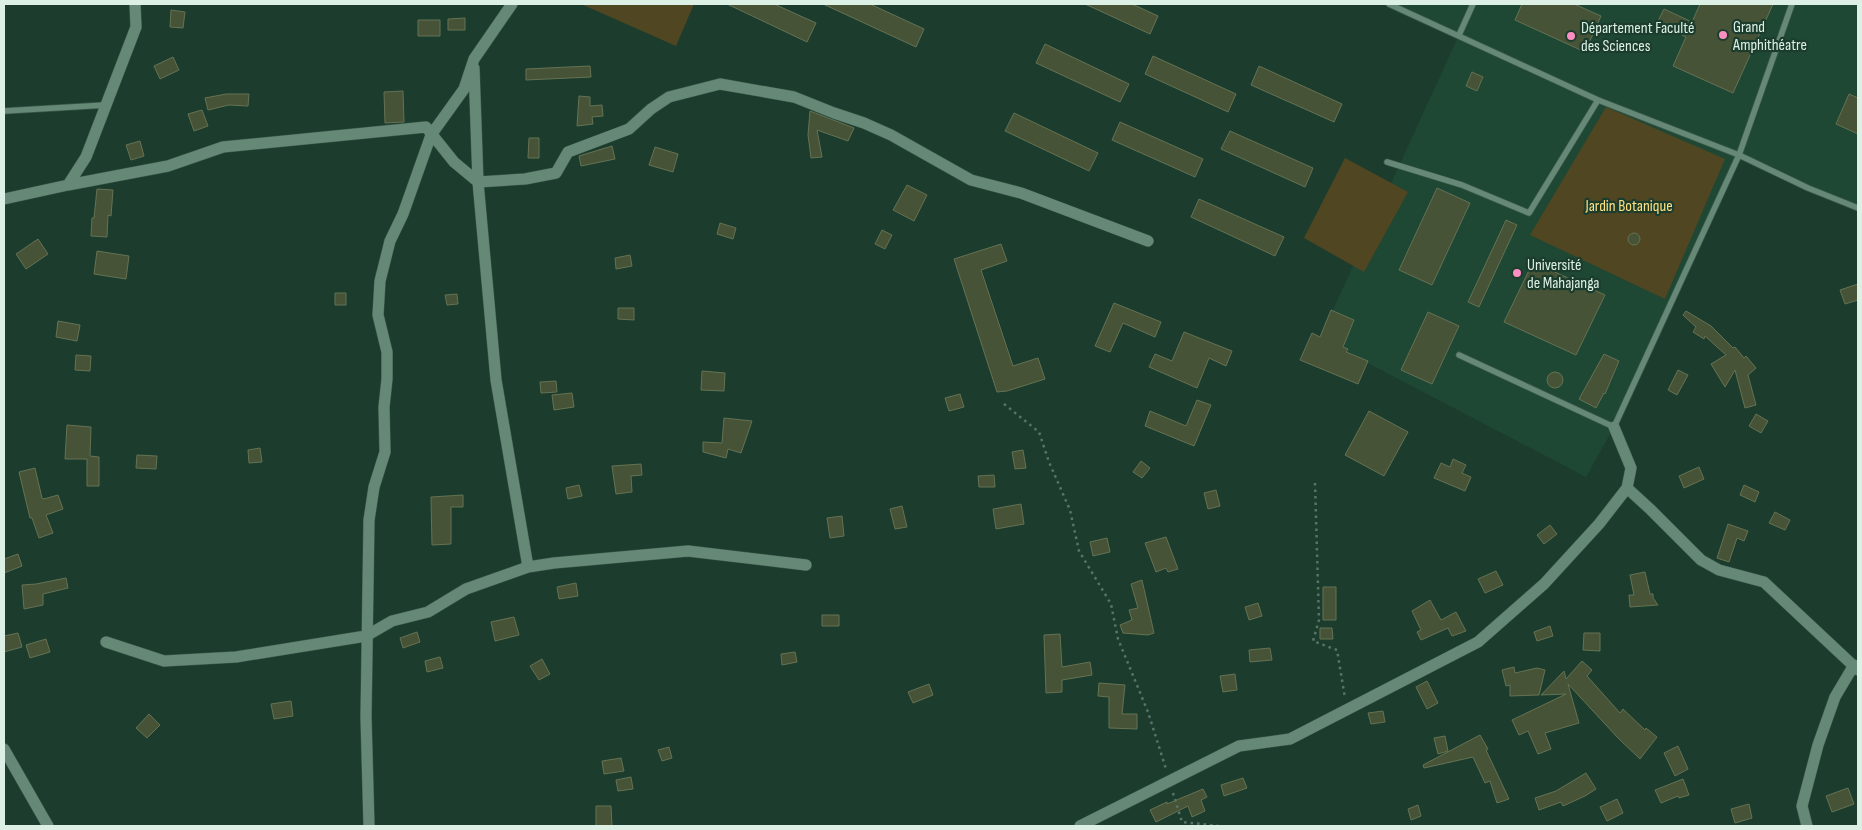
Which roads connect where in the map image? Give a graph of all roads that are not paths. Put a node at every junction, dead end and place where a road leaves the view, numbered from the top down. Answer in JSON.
{"nodes":[{"id":1,"x":135,"y":4,"type":"edge"},
{"id":2,"x":512,"y":4,"type":"edge"},
{"id":3,"x":1389,"y":4,"type":"edge"},
{"id":4,"x":1473,"y":4,"type":"edge"},
{"id":5,"x":1792,"y":4,"type":"edge"},
{"id":6,"x":1459,"y":35,"type":"junction"},
{"id":7,"x":474,"y":60,"type":"junction"},
{"id":8,"x":1598,"y":100,"type":"junction"},
{"id":9,"x":106,"y":105,"type":"junction"},
{"id":10,"x":4,"y":111,"type":"edge"},
{"id":11,"x":431,"y":135,"type":"junction"},
{"id":12,"x":1739,"y":156,"type":"junction"},
{"id":13,"x":1387,"y":162,"type":"dead end"},
{"id":14,"x":478,"y":182,"type":"junction"},
{"id":15,"x":68,"y":185,"type":"junction"},
{"id":16,"x":4,"y":199,"type":"edge"},
{"id":17,"x":1858,"y":208,"type":"edge"},
{"id":18,"x":1148,"y":241,"type":"dead end"},
{"id":19,"x":1459,"y":355,"type":"dead end"},
{"id":20,"x":1614,"y":427,"type":"junction"},
{"id":21,"x":1627,"y":488,"type":"junction"},
{"id":22,"x":806,"y":565,"type":"dead end"},
{"id":23,"x":528,"y":568,"type":"junction"},
{"id":24,"x":366,"y":636,"type":"junction"},
{"id":25,"x":106,"y":642,"type":"dead end"},
{"id":26,"x":1856,"y":668,"type":"edge"},
{"id":27,"x":4,"y":749,"type":"edge"},
{"id":28,"x":48,"y":826,"type":"edge"},
{"id":29,"x":369,"y":826,"type":"edge"},
{"id":30,"x":1080,"y":826,"type":"edge"},
{"id":31,"x":1807,"y":826,"type":"edge"}],
"edges":[{"from":1,"to":9,"type":"street"},
{"from":2,"to":7,"type":"street"},
{"from":3,"to":6,"type":"lane"},
{"from":4,"to":6,"type":"lane"},
{"from":5,"to":12,"type":"lane"},
{"from":6,"to":8,"type":"lane"},
{"from":7,"to":11,"type":"street"},
{"from":7,"to":14,"type":"street"},
{"from":8,"to":12,"type":"lane"},
{"from":8,"to":13,"type":"lane"},
{"from":9,"to":10,"type":"lane"},
{"from":9,"to":15,"type":"street"},
{"from":11,"to":14,"type":"street"},
{"from":11,"to":15,"type":"street"},
{"from":11,"to":24,"type":"street"},
{"from":12,"to":17,"type":"lane"},
{"from":12,"to":20,"type":"lane"},
{"from":14,"to":18,"type":"street"},
{"from":14,"to":23,"type":"street"},
{"from":15,"to":16,"type":"street"},
{"from":19,"to":20,"type":"lane"},
{"from":20,"to":21,"type":"street"},
{"from":21,"to":26,"type":"street"},
{"from":21,"to":30,"type":"street"},
{"from":22,"to":23,"type":"street"},
{"from":23,"to":24,"type":"street"},
{"from":24,"to":25,"type":"street"},
{"from":24,"to":29,"type":"street"},
{"from":26,"to":31,"type":"street"},
{"from":27,"to":28,"type":"street"}]}
